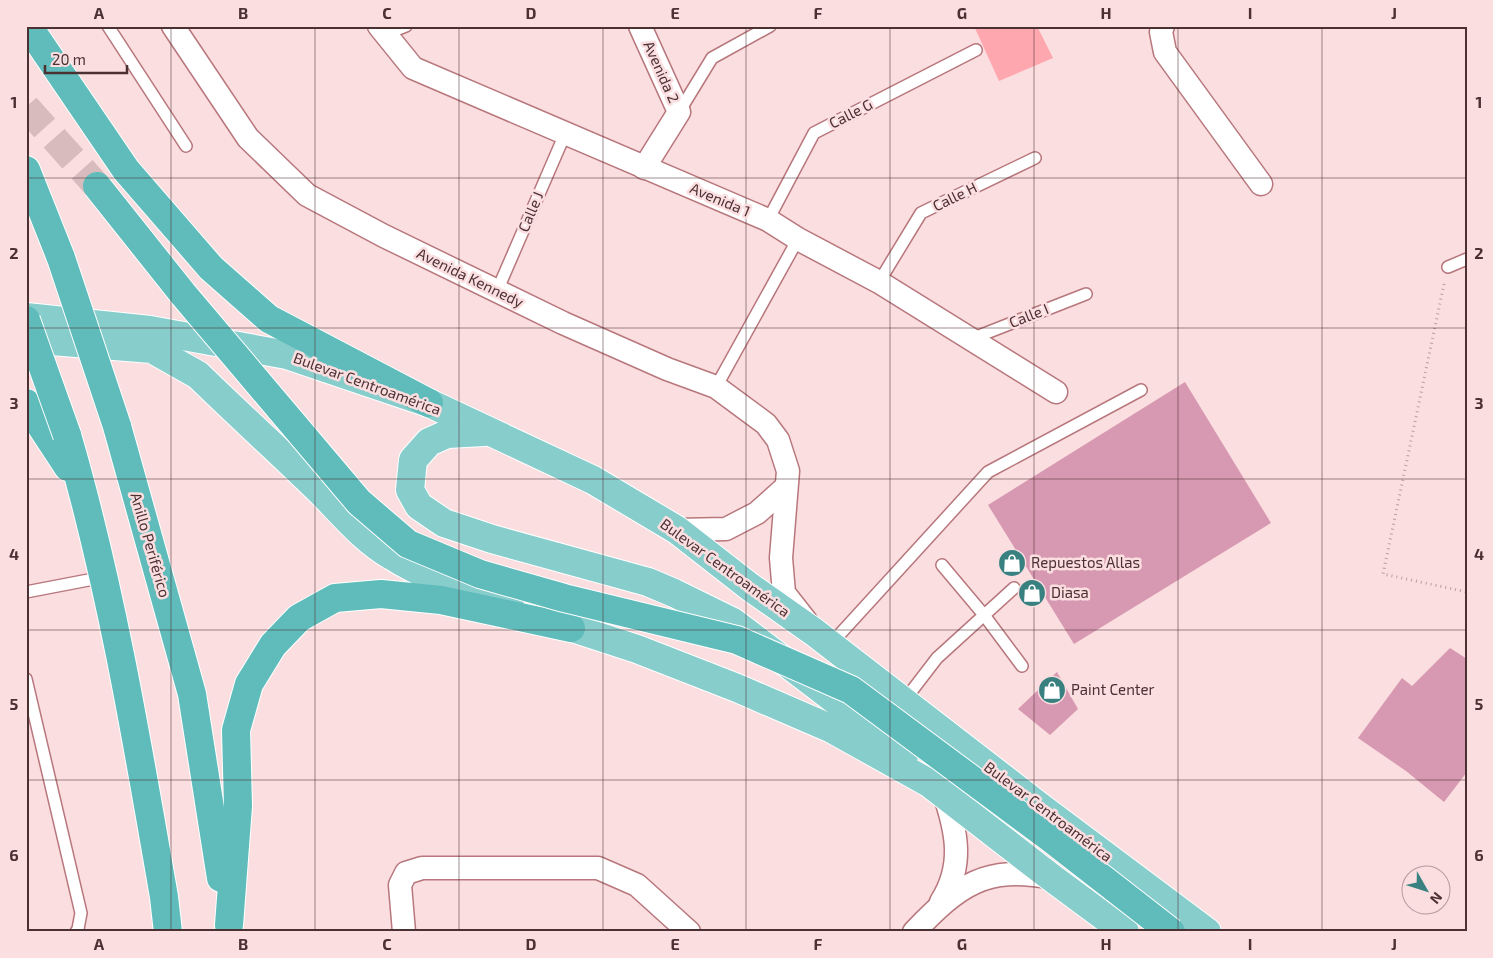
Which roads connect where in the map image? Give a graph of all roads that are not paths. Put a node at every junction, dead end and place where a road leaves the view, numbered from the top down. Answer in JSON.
{"nodes":[{"id":1,"x":28,"y":26,"type":"edge"},
{"id":2,"x":108,"y":26,"type":"edge"},
{"id":3,"x":173,"y":26,"type":"edge"},
{"id":4,"x":640,"y":26,"type":"edge"},
{"id":5,"x":770,"y":26,"type":"edge"},
{"id":6,"x":1163,"y":26,"type":"edge"},
{"id":7,"x":390,"y":29,"type":"edge"},
{"id":8,"x":976,"y":50,"type":"dead end"},
{"id":9,"x":679,"y":112,"type":"junction"},
{"id":10,"x":565,"y":134,"type":"junction"},
{"id":11,"x":186,"y":146,"type":"dead end"},
{"id":12,"x":1035,"y":158,"type":"dead end"},
{"id":13,"x":644,"y":168,"type":"junction"},
{"id":14,"x":26,"y":170,"type":"edge"},
{"id":15,"x":1261,"y":184,"type":"dead end"},
{"id":16,"x":97,"y":186,"type":"tunnel mouth"},
{"id":17,"x":768,"y":220,"type":"junction"},
{"id":18,"x":798,"y":239,"type":"junction"},
{"id":19,"x":1467,"y":259,"type":"edge"},
{"id":20,"x":1448,"y":266,"type":"road end"},
{"id":21,"x":879,"y":282,"type":"junction"},
{"id":22,"x":497,"y":291,"type":"junction"},
{"id":23,"x":1086,"y":294,"type":"dead end"},
{"id":24,"x":26,"y":319,"type":"edge"},
{"id":25,"x":26,"y":339,"type":"edge"},
{"id":26,"x":971,"y":339,"type":"junction"},
{"id":27,"x":716,"y":386,"type":"junction"},
{"id":28,"x":1141,"y":390,"type":"dead end"},
{"id":29,"x":1056,"y":392,"type":"dead end"},
{"id":30,"x":26,"y":403,"type":"edge"},
{"id":31,"x":428,"y":403,"type":"junction"},
{"id":32,"x":488,"y":432,"type":"junction"},
{"id":33,"x":786,"y":487,"type":"junction"},
{"id":34,"x":83,"y":490,"type":"junction"},
{"id":35,"x":677,"y":530,"type":"junction"},
{"id":36,"x":942,"y":565,"type":"dead end"},
{"id":37,"x":104,"y":577,"type":"junction"},
{"id":38,"x":1014,"y":588,"type":"dead end"},
{"id":39,"x":26,"y":592,"type":"edge"},
{"id":40,"x":984,"y":615,"type":"junction"},
{"id":41,"x":571,"y":628,"type":"junction"},
{"id":42,"x":822,"y":638,"type":"junction"},
{"id":43,"x":1022,"y":666,"type":"dead end"},
{"id":44,"x":26,"y":679,"type":"edge"},
{"id":45,"x":904,"y":701,"type":"junction"},
{"id":46,"x":936,"y":788,"type":"junction"},
{"id":47,"x":1052,"y":878,"type":"junction"},
{"id":48,"x":938,"y":907,"type":"junction"},
{"id":49,"x":229,"y":928,"type":"edge"},
{"id":50,"x":76,"y":932,"type":"edge"},
{"id":51,"x":168,"y":932,"type":"edge"},
{"id":52,"x":404,"y":932,"type":"edge"},
{"id":53,"x":689,"y":932,"type":"edge"},
{"id":54,"x":914,"y":932,"type":"edge"},
{"id":55,"x":1125,"y":932,"type":"edge"},
{"id":56,"x":1171,"y":932,"type":"edge"},
{"id":57,"x":1207,"y":932,"type":"edge"}],
"edges":[{"from":1,"to":31,"type":"highway"},
{"from":2,"to":11,"type":"lane"},
{"from":3,"to":22,"type":"street","name":"Avenida Kennedy"},
{"from":4,"to":9,"type":"street","name":"Avenida 2"},
{"from":5,"to":9,"type":"lane"},
{"from":6,"to":15,"type":"street"},
{"from":7,"to":10,"type":"street","name":"Avenida 1"},
{"from":8,"to":17,"type":"lane","name":"Calle G"},
{"from":9,"to":13,"type":"street","name":"Avenida 2"},
{"from":10,"to":13,"type":"street","name":"Avenida 1"},
{"from":10,"to":22,"type":"lane","name":"Calle J"},
{"from":12,"to":21,"type":"lane","name":"Calle H"},
{"from":13,"to":17,"type":"street","name":"Avenida 1"},
{"from":14,"to":49,"type":"highway","name":"Anillo Periférico","bridge":true},
{"from":16,"to":56,"type":"highway","bridge":true},
{"from":17,"to":18,"type":"street","name":"Avenida 1"},
{"from":18,"to":21,"type":"street","name":"Avenida 1"},
{"from":18,"to":27,"type":"lane"},
{"from":19,"to":20,"type":"lane"},
{"from":21,"to":26,"type":"street","name":"Avenida 1"},
{"from":22,"to":27,"type":"street","name":"Avenida Kennedy"},
{"from":23,"to":26,"type":"lane","name":"Calle I"},
{"from":24,"to":31,"type":"main road","name":"Bulevar Centroamérica"},
{"from":24,"to":34,"type":"highway","bridge":true},
{"from":25,"to":41,"type":"main road"},
{"from":26,"to":29,"type":"street","name":"Avenida 1"},
{"from":27,"to":33,"type":"street","name":"Avenida Kennedy"},
{"from":28,"to":42,"type":"lane"},
{"from":30,"to":34,"type":"highway"},
{"from":31,"to":32,"type":"main road","name":"Bulevar Centroamérica"},
{"from":32,"to":35,"type":"main road","name":"Bulevar Centroamérica"},
{"from":32,"to":46,"type":"main road"},
{"from":33,"to":35,"type":"street"},
{"from":33,"to":42,"type":"street","name":"Avenida Kennedy"},
{"from":34,"to":37,"type":"highway"},
{"from":35,"to":42,"type":"main road","name":"Bulevar Centroamérica"},
{"from":36,"to":40,"type":"lane"},
{"from":37,"to":39,"type":"lane"},
{"from":37,"to":51,"type":"highway"},
{"from":38,"to":40,"type":"lane"},
{"from":40,"to":43,"type":"lane"},
{"from":40,"to":45,"type":"lane"},
{"from":41,"to":46,"type":"main road"},
{"from":41,"to":49,"type":"highway"},
{"from":42,"to":45,"type":"main road","name":"Bulevar Centroamérica"},
{"from":44,"to":50,"type":"lane"},
{"from":45,"to":57,"type":"main road","name":"Bulevar Centroamérica"},
{"from":46,"to":47,"type":"main road"},
{"from":46,"to":48,"type":"street"},
{"from":47,"to":48,"type":"street"},
{"from":47,"to":55,"type":"main road"},
{"from":48,"to":54,"type":"street"},
{"from":52,"to":53,"type":"street"}]}
